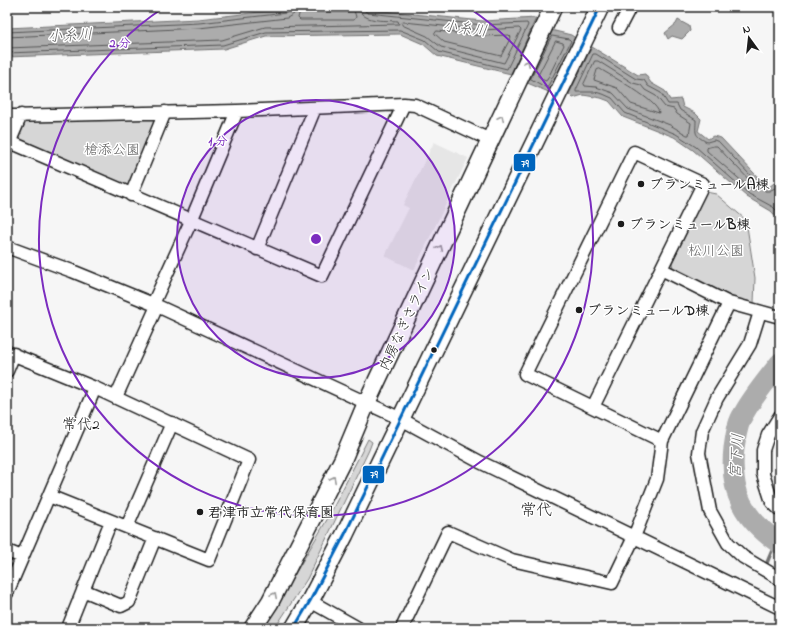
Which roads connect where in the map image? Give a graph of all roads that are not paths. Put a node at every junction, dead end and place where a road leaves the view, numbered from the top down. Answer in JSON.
{"nodes":[{"id":1,"x":553,"y":7,"type":"edge"},
{"id":2,"x":630,"y":7,"type":"edge"},
{"id":3,"x":598,"y":10,"type":"edge"},
{"id":4,"x":619,"y":28,"type":"dead end"},
{"id":5,"x":404,"y":104,"type":"junction"},
{"id":6,"x":316,"y":108,"type":"junction"},
{"id":7,"x":237,"y":111,"type":"junction"},
{"id":8,"x":165,"y":112,"type":"junction"},
{"id":9,"x":21,"y":115,"type":"junction"},
{"id":10,"x":7,"y":116,"type":"edge"},
{"id":11,"x":490,"y":140,"type":"junction"},
{"id":12,"x":8,"y":145,"type":"edge"},
{"id":13,"x":131,"y":195,"type":"junction"},
{"id":14,"x":191,"y":221,"type":"junction"},
{"id":15,"x":7,"y":247,"type":"edge"},
{"id":16,"x":257,"y":249,"type":"junction"},
{"id":17,"x":661,"y":269,"type":"junction"},
{"id":18,"x":730,"y":303,"type":"junction"},
{"id":19,"x":155,"y":305,"type":"junction"},
{"id":20,"x":770,"y":314,"type":"edge"},
{"id":21,"x":11,"y":353,"type":"edge"},
{"id":22,"x":7,"y":371,"type":"edge"},
{"id":23,"x":96,"y":388,"type":"junction"},
{"id":24,"x":116,"y":397,"type":"junction"},
{"id":25,"x":366,"y":404,"type":"junction"},
{"id":26,"x":593,"y":407,"type":"junction"},
{"id":27,"x":780,"y":416,"type":"edge"},
{"id":28,"x":399,"y":418,"type":"junction"},
{"id":29,"x":172,"y":423,"type":"junction"},
{"id":30,"x":662,"y":441,"type":"junction"},
{"id":31,"x":49,"y":496,"type":"junction"},
{"id":32,"x":780,"y":510,"type":"edge"},
{"id":33,"x":111,"y":521,"type":"junction"},
{"id":34,"x":127,"y":527,"type":"junction"},
{"id":35,"x":634,"y":537,"type":"junction"},
{"id":36,"x":155,"y":538,"type":"junction"},
{"id":37,"x":7,"y":551,"type":"edge"},
{"id":38,"x":22,"y":557,"type":"junction"},
{"id":39,"x":780,"y":579,"type":"edge"},
{"id":40,"x":83,"y":590,"type":"junction"},
{"id":41,"x":7,"y":593,"type":"edge"},
{"id":42,"x":310,"y":601,"type":"junction"},
{"id":43,"x":780,"y":608,"type":"edge"},
{"id":44,"x":68,"y":628,"type":"edge"},
{"id":45,"x":253,"y":628,"type":"edge"},
{"id":46,"x":294,"y":628,"type":"edge"},
{"id":47,"x":358,"y":628,"type":"edge"},
{"id":48,"x":402,"y":628,"type":"edge"}],
"edges":[{"from":11,"to":1,"type":"highway","name":"内房なぎさライン","one_way":true},
{"from":2,"to":4,"type":"street"},
{"from":3,"to":28,"type":"highway"},
{"from":5,"to":6,"type":"street"},
{"from":5,"to":11,"type":"street"},
{"from":5,"to":16,"type":"street"},
{"from":6,"to":7,"type":"street"},
{"from":6,"to":16,"type":"street"},
{"from":7,"to":8,"type":"street"},
{"from":7,"to":14,"type":"street"},
{"from":8,"to":9,"type":"street"},
{"from":8,"to":13,"type":"street"},
{"from":9,"to":10,"type":"street"},
{"from":9,"to":12,"type":"street"},
{"from":25,"to":11,"type":"highway","name":"内房なぎさライン","one_way":true},
{"from":12,"to":13,"type":"street"},
{"from":13,"to":14,"type":"street"},
{"from":14,"to":16,"type":"street"},
{"from":14,"to":19,"type":"street"},
{"from":15,"to":19,"type":"street"},
{"from":17,"to":18,"type":"street"},
{"from":17,"to":26,"type":"street"},
{"from":17,"to":26,"type":"street"},
{"from":18,"to":20,"type":"street"},
{"from":18,"to":30,"type":"street"},
{"from":19,"to":24,"type":"street"},
{"from":19,"to":25,"type":"street"},
{"from":20,"to":39,"type":"street"},
{"from":21,"to":22,"type":"street"},
{"from":21,"to":23,"type":"street"},
{"from":23,"to":24,"type":"street"},
{"from":23,"to":31,"type":"street"},
{"from":24,"to":29,"type":"street"},
{"from":25,"to":28,"type":"street"},
{"from":45,"to":25,"type":"highway","name":"内房なぎさライン","one_way":true},
{"from":26,"to":30,"type":"street"},
{"from":27,"to":32,"type":"street"},
{"from":28,"to":35,"type":"street"},
{"from":28,"to":42,"type":"highway"},
{"from":29,"to":34,"type":"street"},
{"from":29,"to":36,"type":"street"},
{"from":30,"to":35,"type":"street"},
{"from":31,"to":33,"type":"street"},
{"from":31,"to":38,"type":"street"},
{"from":33,"to":34,"type":"street"},
{"from":33,"to":40,"type":"street"},
{"from":34,"to":36,"type":"street"},
{"from":35,"to":43,"type":"street"},
{"from":35,"to":48,"type":"street"},
{"from":36,"to":40,"type":"street"},
{"from":37,"to":38,"type":"street"},
{"from":38,"to":41,"type":"street"},
{"from":40,"to":44,"type":"street"},
{"from":42,"to":46,"type":"highway"},
{"from":42,"to":47,"type":"street"}]}
